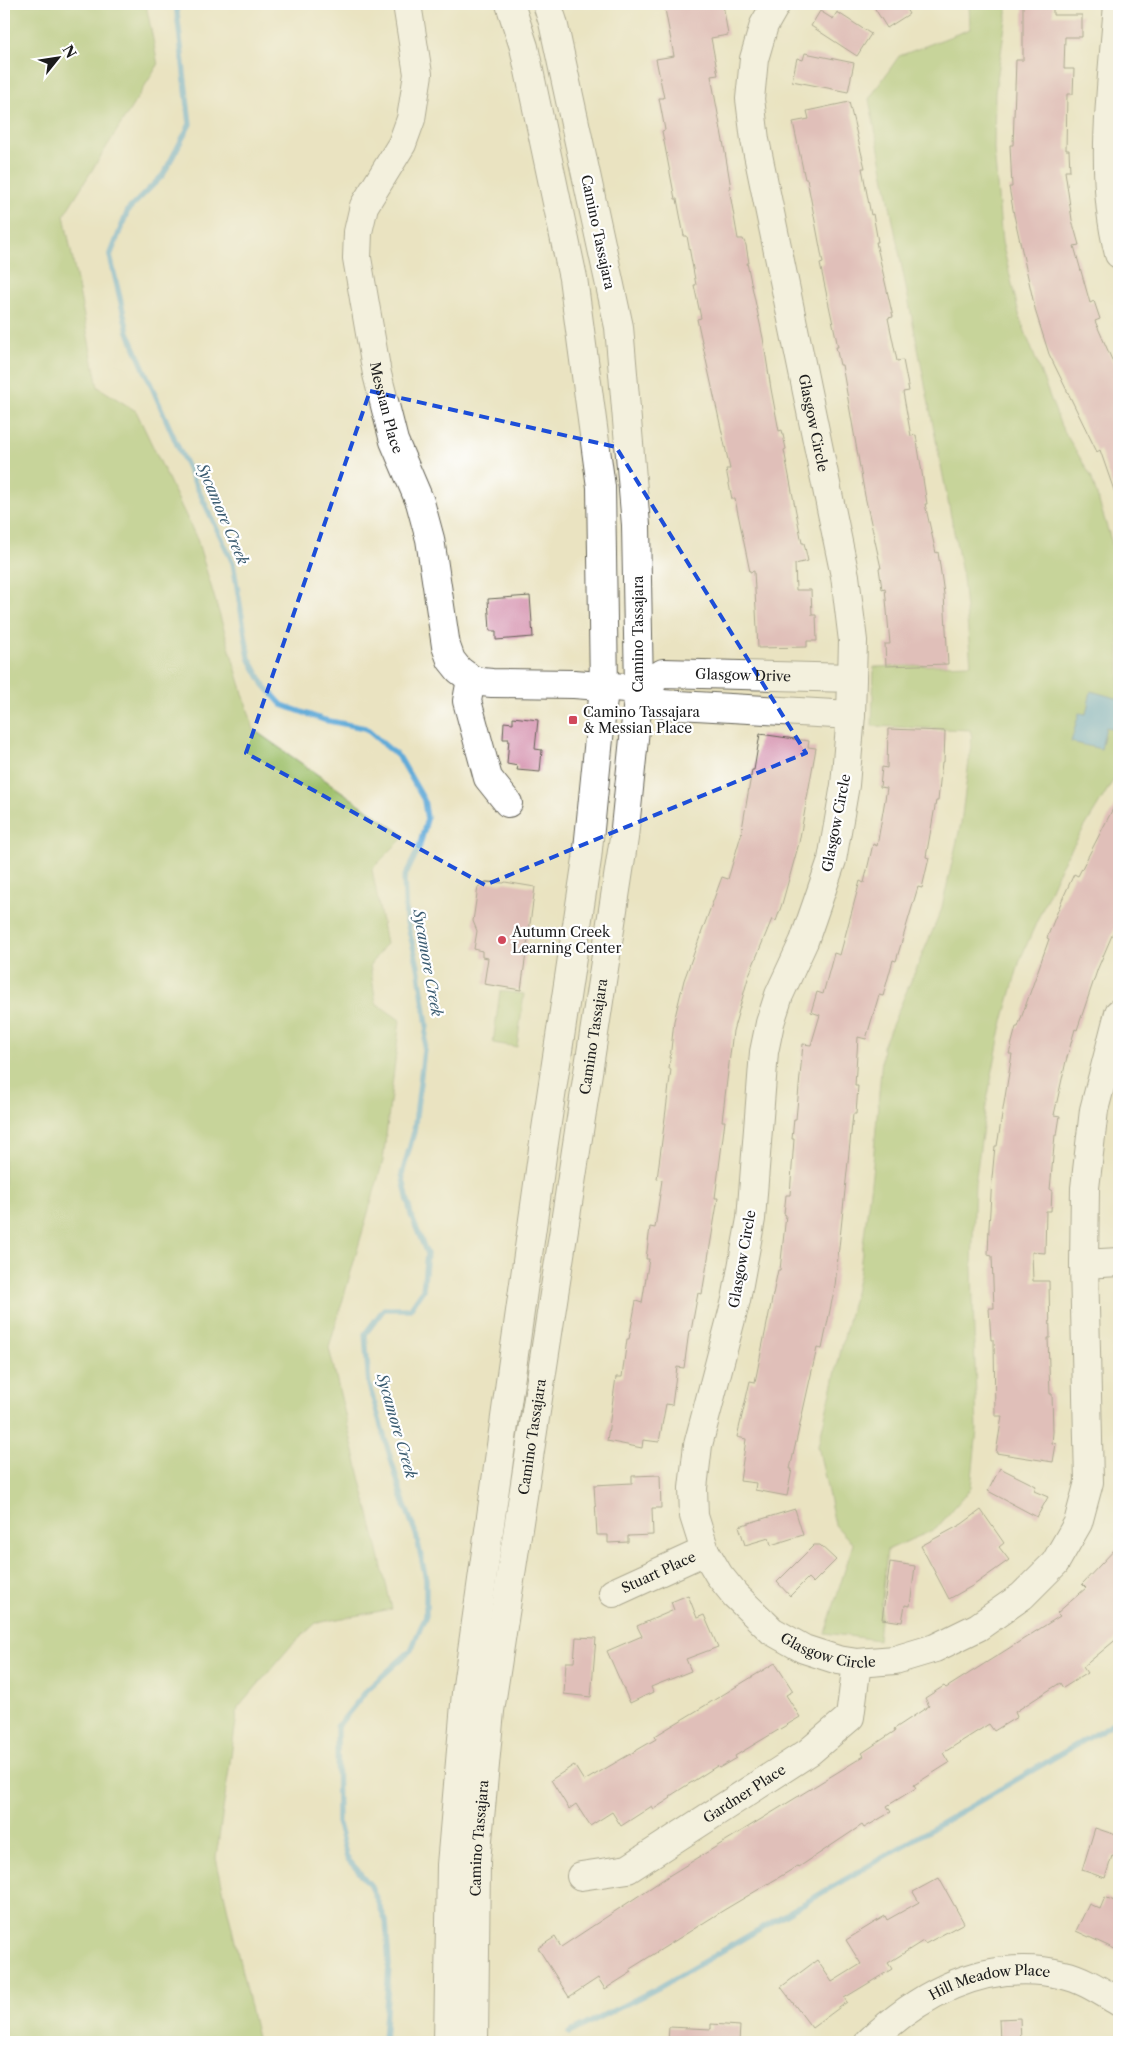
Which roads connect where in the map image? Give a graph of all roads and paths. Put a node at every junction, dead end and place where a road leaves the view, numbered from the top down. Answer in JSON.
{"nodes":[{"id":1,"x":407,"y":4,"type":"edge"},
{"id":2,"x":510,"y":4,"type":"edge"},
{"id":3,"x":547,"y":4,"type":"edge"},
{"id":4,"x":776,"y":4,"type":"edge"},
{"id":5,"x":1118,"y":4,"type":"edge"},
{"id":6,"x":1119,"y":254,"type":"edge"},
{"id":7,"x":471,"y":678,"type":"junction"},
{"id":8,"x":852,"y":678,"type":"junction"},
{"id":9,"x":604,"y":688,"type":"junction"},
{"id":10,"x":639,"y":689,"type":"junction"},
{"id":11,"x":851,"y":715,"type":"junction"},
{"id":12,"x":508,"y":803,"type":"dead end"},
{"id":13,"x":1119,"y":1013,"type":"edge"},
{"id":14,"x":1119,"y":1262,"type":"edge"},
{"id":15,"x":1084,"y":1264,"type":"junction"},
{"id":16,"x":705,"y":1551,"type":"junction"},
{"id":17,"x":613,"y":1593,"type":"dead end"},
{"id":18,"x":857,"y":1663,"type":"junction"},
{"id":19,"x":580,"y":1876,"type":"dead end"},
{"id":20,"x":1119,"y":2002,"type":"edge"},
{"id":21,"x":448,"y":2042,"type":"edge"},
{"id":22,"x":474,"y":2042,"type":"edge"},
{"id":23,"x":869,"y":2042,"type":"edge"}],
"edges":[{"from":1,"to":7,"type":"street","name":"Messian Place"},
{"from":2,"to":9,"type":"street","name":"Camino Tassajara"},
{"from":3,"to":10,"type":"street","name":"Camino Tassajara"},
{"from":4,"to":8,"type":"street","name":"Glasgow Circle"},
{"from":5,"to":6,"type":"street"},
{"from":7,"to":9,"type":"street","name":"Messian Place"},
{"from":7,"to":12,"type":"street"},
{"from":8,"to":10,"type":"street","name":"Glasgow Drive"},
{"from":8,"to":11,"type":"street","name":"Glasgow Circle"},
{"from":9,"to":10,"type":"street"},
{"from":9,"to":21,"type":"street","name":"Camino Tassajara"},
{"from":10,"to":11,"type":"street"},
{"from":10,"to":22,"type":"street","name":"Camino Tassajara"},
{"from":11,"to":16,"type":"street","name":"Glasgow Circle"},
{"from":13,"to":15,"type":"street","name":"Glasgow Circle"},
{"from":14,"to":15,"type":"street"},
{"from":15,"to":18,"type":"street","name":"Glasgow Circle"},
{"from":16,"to":17,"type":"street","name":"Stuart Place"},
{"from":16,"to":18,"type":"street","name":"Glasgow Circle"},
{"from":18,"to":19,"type":"street","name":"Gardner Place"},
{"from":20,"to":23,"type":"street","name":"Hill Meadow Place"}]}
